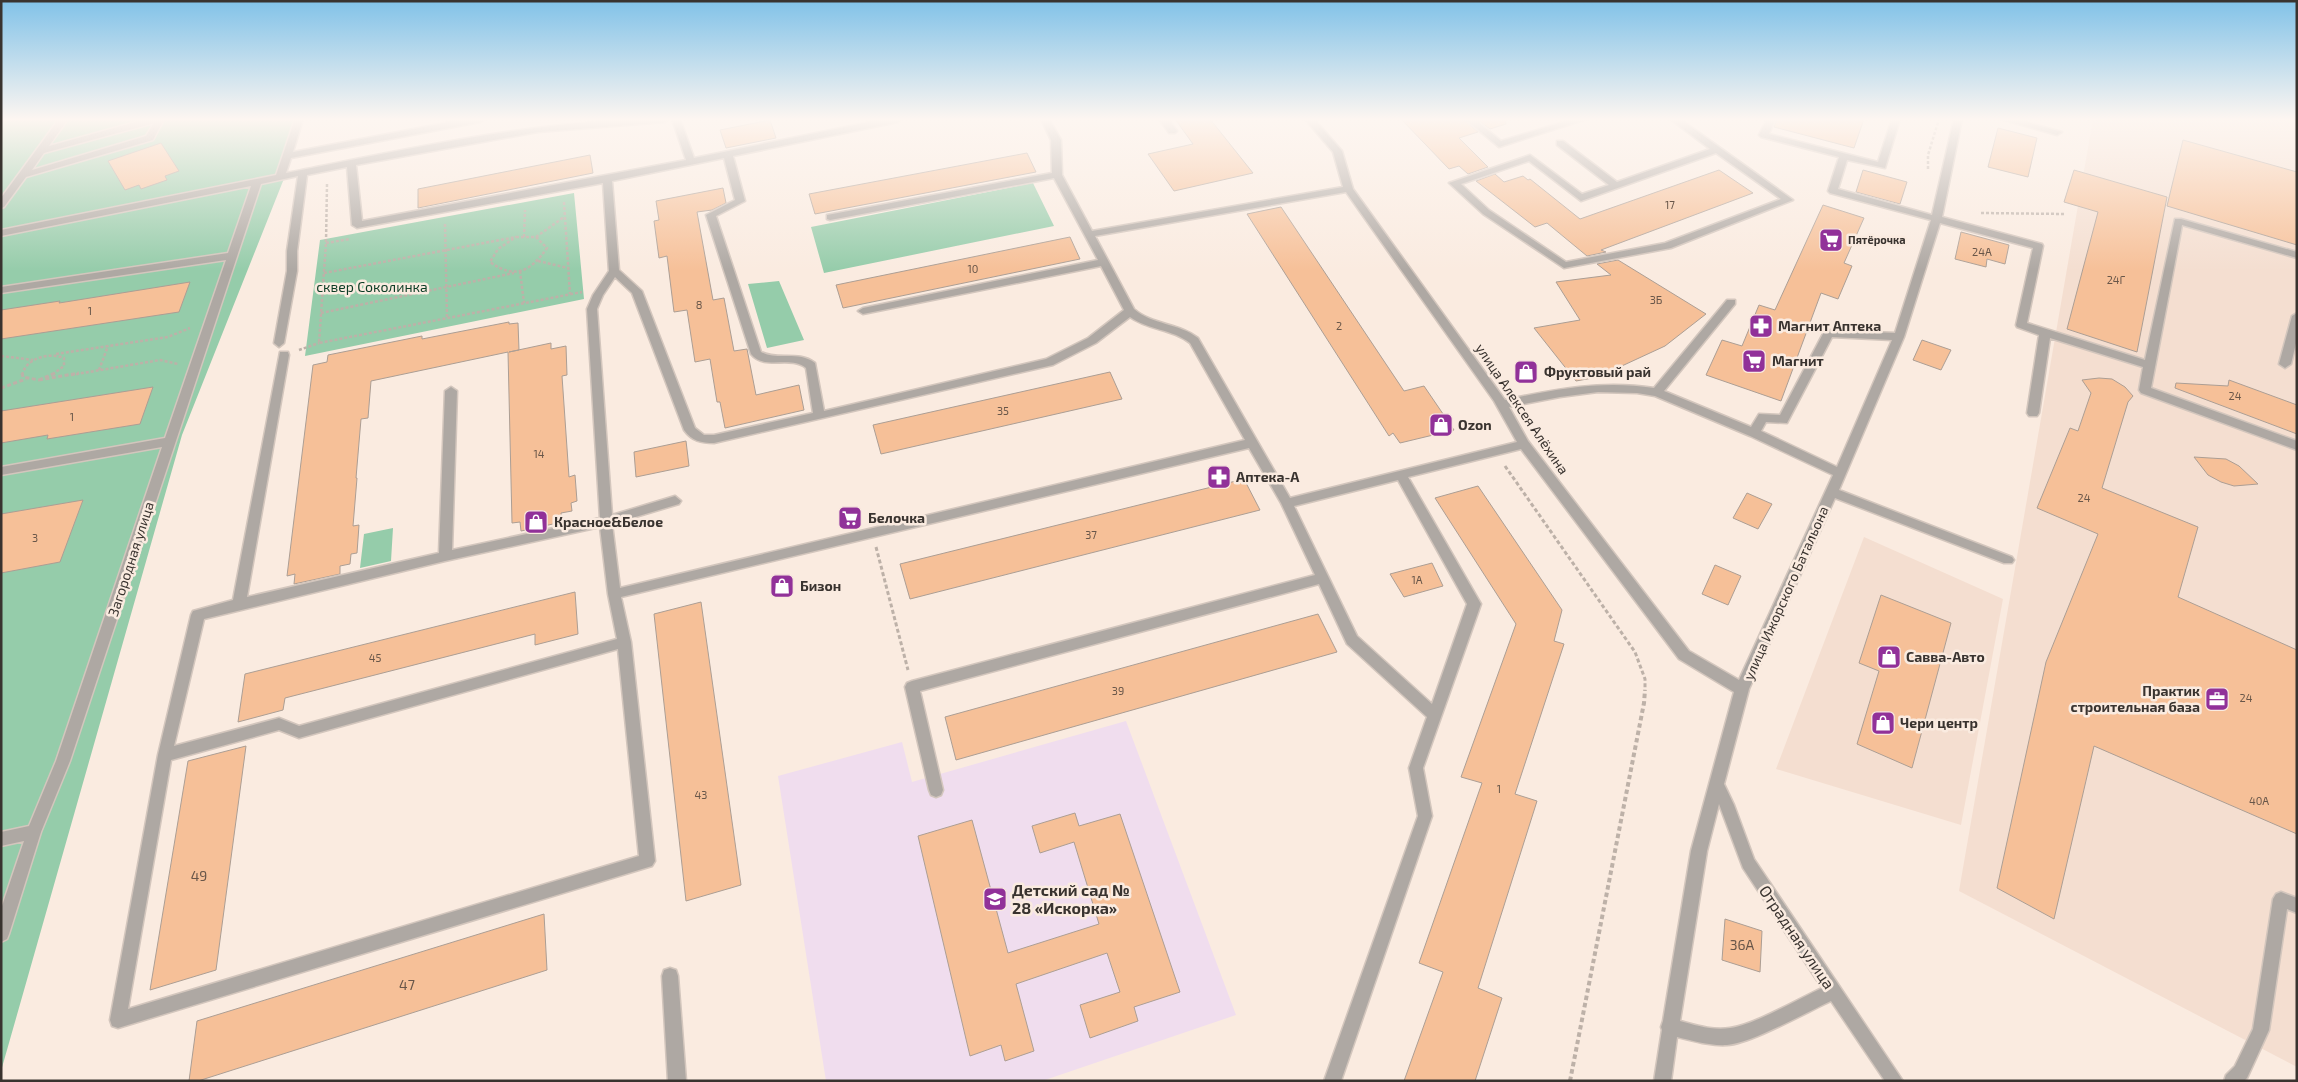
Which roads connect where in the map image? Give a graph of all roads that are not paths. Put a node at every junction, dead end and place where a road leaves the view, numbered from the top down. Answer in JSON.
{"nodes":[{"id":1,"x":28,"y":169,"type":"edge"},
{"id":2,"x":43,"y":169,"type":"edge"},
{"id":3,"x":283,"y":169,"type":"edge"},
{"id":4,"x":324,"y":169,"type":"edge"},
{"id":5,"x":352,"y":169,"type":"edge"},
{"id":6,"x":654,"y":169,"type":"edge"},
{"id":7,"x":732,"y":169,"type":"edge"},
{"id":8,"x":1057,"y":169,"type":"edge"},
{"id":9,"x":1342,"y":169,"type":"edge"},
{"id":10,"x":1495,"y":169,"type":"edge"},
{"id":11,"x":1545,"y":169,"type":"edge"},
{"id":12,"x":1595,"y":169,"type":"edge"},
{"id":13,"x":1662,"y":169,"type":"edge"},
{"id":14,"x":1745,"y":169,"type":"edge"},
{"id":15,"x":1840,"y":169,"type":"edge"},
{"id":16,"x":1947,"y":169,"type":"edge"},
{"id":17,"x":303,"y":173,"type":"junction"},
{"id":18,"x":24,"y":175,"type":"junction"},
{"id":19,"x":1057,"y":175,"type":"junction"},
{"id":20,"x":280,"y":178,"type":"junction"},
{"id":21,"x":607,"y":179,"type":"junction"},
{"id":22,"x":257,"y":182,"type":"junction"},
{"id":23,"x":1616,"y":186,"type":"junction"},
{"id":24,"x":1348,"y":189,"type":"junction"},
{"id":25,"x":1,"y":205,"type":"edge"},
{"id":26,"x":830,"y":217,"type":"dead end"},
{"id":27,"x":1936,"y":220,"type":"junction"},
{"id":28,"x":1,"y":233,"type":"edge"},
{"id":29,"x":1089,"y":234,"type":"junction"},
{"id":30,"x":2297,"y":255,"type":"edge"},
{"id":31,"x":231,"y":256,"type":"junction"},
{"id":32,"x":1104,"y":262,"type":"junction"},
{"id":33,"x":614,"y":271,"type":"junction"},
{"id":34,"x":1,"y":290,"type":"edge"},
{"id":35,"x":1731,"y":302,"type":"dead end"},
{"id":36,"x":863,"y":311,"type":"dead end"},
{"id":37,"x":1130,"y":311,"type":"junction"},
{"id":38,"x":2297,"y":316,"type":"edge"},
{"id":39,"x":2045,"y":333,"type":"junction"},
{"id":40,"x":1899,"y":337,"type":"junction"},
{"id":41,"x":279,"y":343,"type":"dead end"},
{"id":42,"x":284,"y":355,"type":"dead end"},
{"id":43,"x":2284,"y":364,"type":"dead end"},
{"id":44,"x":2149,"y":365,"type":"junction"},
{"id":45,"x":451,"y":391,"type":"dead end"},
{"id":46,"x":1656,"y":392,"type":"junction"},
{"id":47,"x":1503,"y":406,"type":"junction"},
{"id":48,"x":2033,"y":412,"type":"dead end"},
{"id":49,"x":819,"y":416,"type":"junction"},
{"id":50,"x":1754,"y":433,"type":"junction"},
{"id":51,"x":169,"y":442,"type":"junction"},
{"id":52,"x":1252,"y":443,"type":"junction"},
{"id":53,"x":1524,"y":444,"type":"junction"},
{"id":54,"x":2297,"y":446,"type":"edge"},
{"id":55,"x":1,"y":470,"type":"edge"},
{"id":56,"x":1840,"y":473,"type":"junction"},
{"id":57,"x":1401,"y":475,"type":"junction"},
{"id":58,"x":1832,"y":492,"type":"junction"},
{"id":59,"x":675,"y":501,"type":"dead end"},
{"id":60,"x":1287,"y":503,"type":"junction"},
{"id":61,"x":606,"y":521,"type":"junction"},
{"id":62,"x":445,"y":556,"type":"junction"},
{"id":63,"x":2008,"y":560,"type":"dead end"},
{"id":64,"x":1323,"y":578,"type":"junction"},
{"id":65,"x":614,"y":594,"type":"junction"},
{"id":66,"x":239,"y":604,"type":"junction"},
{"id":67,"x":624,"y":642,"type":"junction"},
{"id":68,"x":1742,"y":689,"type":"junction"},
{"id":69,"x":1434,"y":715,"type":"junction"},
{"id":70,"x":165,"y":754,"type":"junction"},
{"id":71,"x":1716,"y":784,"type":"junction"},
{"id":72,"x":936,"y":790,"type":"dead end"},
{"id":73,"x":34,"y":832,"type":"junction"},
{"id":74,"x":1,"y":839,"type":"edge"},
{"id":75,"x":2297,"y":906,"type":"edge"},
{"id":76,"x":1,"y":934,"type":"edge"},
{"id":77,"x":670,"y":976,"type":"dead end"},
{"id":78,"x":1833,"y":991,"type":"junction"},
{"id":79,"x":1669,"y":1027,"type":"junction"},
{"id":80,"x":678,"y":1081,"type":"edge"},
{"id":81,"x":1332,"y":1081,"type":"edge"},
{"id":82,"x":1662,"y":1081,"type":"edge"},
{"id":83,"x":1895,"y":1081,"type":"edge"},
{"id":84,"x":2232,"y":1081,"type":"edge"}],
"edges":[{"from":1,"to":18,"type":"street"},
{"from":2,"to":18,"type":"street"},
{"from":3,"to":20,"type":"street"},
{"from":4,"to":17,"type":"street"},
{"from":5,"to":21,"type":"street"},
{"from":6,"to":21,"type":"street"},
{"from":7,"to":49,"type":"street"},
{"from":8,"to":19,"type":"street"},
{"from":9,"to":24,"type":"street","name":"улица Алексея Алёхина"},
{"from":10,"to":14,"type":"street"},
{"from":11,"to":23,"type":"street"},
{"from":12,"to":23,"type":"street"},
{"from":13,"to":23,"type":"street"},
{"from":15,"to":27,"type":"street"},
{"from":16,"to":27,"type":"street","name":"улица Ижорского Батальона"},
{"from":17,"to":20,"type":"street"},
{"from":17,"to":41,"type":"street"},
{"from":18,"to":25,"type":"street"},
{"from":19,"to":26,"type":"street"},
{"from":19,"to":29,"type":"street"},
{"from":20,"to":22,"type":"street"},
{"from":21,"to":33,"type":"street"},
{"from":22,"to":28,"type":"street"},
{"from":22,"to":31,"type":"street","name":"Загородная улица"},
{"from":24,"to":29,"type":"street"},
{"from":24,"to":47,"type":"street","name":"улица Алексея Алёхина"},
{"from":27,"to":39,"type":"street"},
{"from":27,"to":40,"type":"street","name":"улица Ижорского Батальона"},
{"from":29,"to":32,"type":"street"},
{"from":30,"to":44,"type":"street"},
{"from":31,"to":34,"type":"street"},
{"from":31,"to":51,"type":"street","name":"Загородная улица"},
{"from":32,"to":36,"type":"street"},
{"from":32,"to":37,"type":"street"},
{"from":33,"to":49,"type":"street"},
{"from":33,"to":61,"type":"street"},
{"from":35,"to":46,"type":"street"},
{"from":37,"to":49,"type":"street"},
{"from":37,"to":52,"type":"street"},
{"from":38,"to":43,"type":"street"},
{"from":39,"to":44,"type":"street"},
{"from":39,"to":48,"type":"street"},
{"from":40,"to":50,"type":"street"},
{"from":40,"to":56,"type":"street","name":"улица Ижорского Батальона"},
{"from":42,"to":66,"type":"street"},
{"from":44,"to":54,"type":"street"},
{"from":45,"to":62,"type":"street"},
{"from":46,"to":47,"type":"street"},
{"from":46,"to":50,"type":"street"},
{"from":47,"to":53,"type":"street","name":"улица Алексея Алёхина"},
{"from":50,"to":56,"type":"street"},
{"from":51,"to":55,"type":"street"},
{"from":51,"to":73,"type":"street","name":"Загородная улица"},
{"from":52,"to":60,"type":"street"},
{"from":52,"to":65,"type":"street"},
{"from":53,"to":57,"type":"street"},
{"from":53,"to":68,"type":"street","name":"улица Алексея Алёхина"},
{"from":56,"to":58,"type":"street","name":"улица Ижорского Батальона"},
{"from":57,"to":60,"type":"street"},
{"from":57,"to":69,"type":"street"},
{"from":58,"to":63,"type":"street"},
{"from":58,"to":68,"type":"street","name":"улица Ижорского Батальона"},
{"from":59,"to":61,"type":"street"},
{"from":60,"to":64,"type":"street"},
{"from":61,"to":62,"type":"street"},
{"from":61,"to":65,"type":"street"},
{"from":62,"to":66,"type":"street"},
{"from":64,"to":69,"type":"street"},
{"from":64,"to":72,"type":"street"},
{"from":65,"to":67,"type":"street"},
{"from":66,"to":70,"type":"street"},
{"from":67,"to":70,"type":"street"},
{"from":67,"to":70,"type":"street"},
{"from":68,"to":71,"type":"street","name":"улица Ижорского Батальона"},
{"from":69,"to":81,"type":"street"},
{"from":71,"to":78,"type":"street","name":"Отрадная улица"},
{"from":71,"to":79,"type":"street","name":"улица Ижорского Батальона"},
{"from":73,"to":74,"type":"street"},
{"from":73,"to":76,"type":"street","name":"Загородная улица"},
{"from":75,"to":84,"type":"street"},
{"from":77,"to":80,"type":"street"},
{"from":78,"to":79,"type":"street"},
{"from":78,"to":83,"type":"street","name":"Отрадная улица"},
{"from":79,"to":82,"type":"street","name":"улица Ижорского Батальона"}]}
